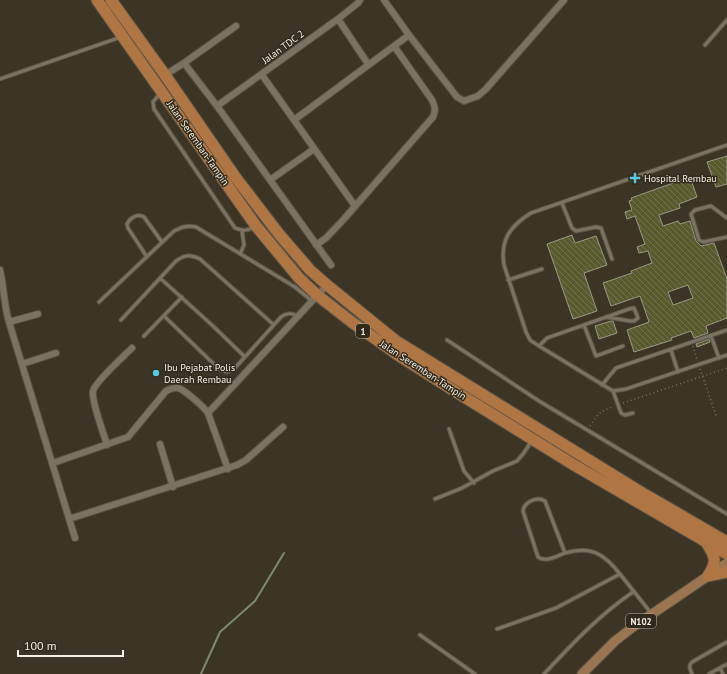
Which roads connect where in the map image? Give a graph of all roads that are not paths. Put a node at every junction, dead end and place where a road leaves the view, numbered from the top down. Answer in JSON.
{"nodes":[{"id":1,"x":98,"y":0,"type":"edge"},
{"id":2,"x":111,"y":0,"type":"edge"},
{"id":3,"x":384,"y":0,"type":"edge"},
{"id":4,"x":564,"y":0,"type":"edge"},
{"id":5,"x":359,"y":1,"type":"edge"},
{"id":6,"x":338,"y":19,"type":"junction"},
{"id":7,"x":727,"y":20,"type":"edge"},
{"id":8,"x":236,"y":26,"type":"dead end"},
{"id":9,"x":409,"y":35,"type":"junction"},
{"id":10,"x":123,"y":37,"type":"junction"},
{"id":11,"x":140,"y":40,"type":"junction"},
{"id":12,"x":705,"y":45,"type":"dead end"},
{"id":13,"x":394,"y":46,"type":"junction"},
{"id":14,"x":131,"y":47,"type":"junction"},
{"id":15,"x":184,"y":63,"type":"junction"},
{"id":16,"x":368,"y":64,"type":"junction"},
{"id":17,"x":262,"y":74,"type":"junction"},
{"id":18,"x":165,"y":75,"type":"junction"},
{"id":19,"x":0,"y":79,"type":"edge"},
{"id":20,"x":163,"y":92,"type":"junction"},
{"id":21,"x":217,"y":106,"type":"junction"},
{"id":22,"x":294,"y":120,"type":"junction"},
{"id":23,"x":727,"y":145,"type":"edge"},
{"id":24,"x":314,"y":149,"type":"junction"},
{"id":25,"x":270,"y":180,"type":"junction"},
{"id":26,"x":562,"y":202,"type":"junction"},
{"id":27,"x":355,"y":206,"type":"junction"},
{"id":28,"x":727,"y":218,"type":"edge"},
{"id":29,"x":256,"y":226,"type":"junction"},
{"id":30,"x":242,"y":231,"type":"junction"},
{"id":31,"x":727,"y":237,"type":"edge"},
{"id":32,"x":162,"y":242,"type":"junction"},
{"id":33,"x":316,"y":245,"type":"junction"},
{"id":34,"x":240,"y":254,"type":"junction"},
{"id":35,"x":147,"y":257,"type":"junction"},
{"id":36,"x":612,"y":259,"type":"dead end"},
{"id":37,"x":331,"y":266,"type":"dead end"},
{"id":38,"x":542,"y":269,"type":"dead end"},
{"id":39,"x":0,"y":270,"type":"edge"},
{"id":40,"x":160,"y":278,"type":"junction"},
{"id":41,"x":508,"y":280,"type":"junction"},
{"id":42,"x":327,"y":285,"type":"junction"},
{"id":43,"x":182,"y":297,"type":"junction"},
{"id":44,"x":315,"y":298,"type":"junction"},
{"id":45,"x":99,"y":302,"type":"dead end"},
{"id":46,"x":38,"y":314,"type":"dead end"},
{"id":47,"x":164,"y":316,"type":"junction"},
{"id":48,"x":298,"y":317,"type":"junction"},
{"id":49,"x":606,"y":317,"type":"junction"},
{"id":50,"x":121,"y":320,"type":"dead end"},
{"id":51,"x":9,"y":322,"type":"junction"},
{"id":52,"x":274,"y":325,"type":"junction"},
{"id":53,"x":584,"y":325,"type":"junction"},
{"id":54,"x":727,"y":330,"type":"edge"},
{"id":55,"x":144,"y":336,"type":"dead end"},
{"id":56,"x":711,"y":336,"type":"junction"},
{"id":57,"x":448,"y":340,"type":"dead end"},
{"id":58,"x":538,"y":346,"type":"junction"},
{"id":59,"x":623,"y":346,"type":"dead end"},
{"id":60,"x":132,"y":348,"type":"dead end"},
{"id":61,"x":671,"y":350,"type":"junction"},
{"id":62,"x":56,"y":353,"type":"dead end"},
{"id":63,"x":727,"y":355,"type":"edge"},
{"id":64,"x":245,"y":357,"type":"junction"},
{"id":65,"x":719,"y":358,"type":"junction"},
{"id":66,"x":22,"y":364,"type":"junction"},
{"id":67,"x":678,"y":372,"type":"junction"},
{"id":68,"x":602,"y":385,"type":"junction"},
{"id":69,"x":613,"y":391,"type":"junction"},
{"id":70,"x":208,"y":413,"type":"junction"},
{"id":71,"x":633,"y":413,"type":"dead end"},
{"id":72,"x":283,"y":427,"type":"dead end"},
{"id":73,"x":449,"y":429,"type":"dead end"},
{"id":74,"x":533,"y":439,"type":"junction"},
{"id":75,"x":160,"y":444,"type":"dead end"},
{"id":76,"x":107,"y":445,"type":"junction"},
{"id":77,"x":52,"y":462,"type":"junction"},
{"id":78,"x":228,"y":469,"type":"junction"},
{"id":79,"x":474,"y":483,"type":"junction"},
{"id":80,"x":173,"y":487,"type":"junction"},
{"id":81,"x":435,"y":499,"type":"dead end"},
{"id":82,"x":727,"y":514,"type":"edge"},
{"id":83,"x":69,"y":519,"type":"junction"},
{"id":84,"x":727,"y":533,"type":"edge"},
{"id":85,"x":707,"y":537,"type":"junction"},
{"id":86,"x":75,"y":538,"type":"dead end"},
{"id":87,"x":727,"y":542,"type":"edge"},
{"id":88,"x":565,"y":553,"type":"junction"},
{"id":89,"x":727,"y":554,"type":"edge"},
{"id":90,"x":727,"y":563,"type":"edge"},
{"id":91,"x":727,"y":572,"type":"edge"},
{"id":92,"x":620,"y":574,"type":"junction"},
{"id":93,"x":708,"y":576,"type":"junction"},
{"id":94,"x":633,"y":592,"type":"junction"},
{"id":95,"x":651,"y":614,"type":"junction"},
{"id":96,"x":497,"y":629,"type":"dead end"},
{"id":97,"x":420,"y":635,"type":"dead end"},
{"id":98,"x":727,"y":642,"type":"edge"},
{"id":99,"x":727,"y":664,"type":"edge"},
{"id":100,"x":720,"y":668,"type":"junction"},
{"id":101,"x":475,"y":674,"type":"edge"},
{"id":102,"x":544,"y":674,"type":"edge"},
{"id":103,"x":582,"y":674,"type":"edge"},
{"id":104,"x":692,"y":674,"type":"edge"},
{"id":105,"x":709,"y":674,"type":"edge"},
{"id":106,"x":723,"y":674,"type":"edge"}],
"edges":[{"from":1,"to":10,"type":"highway","name":"Jalan Seremban-Tampin","number":"1"},
{"from":2,"to":11,"type":"highway","name":"Jalan Seremban-Tampin","number":"1"},
{"from":3,"to":9,"type":"street"},
{"from":4,"to":9,"type":"street"},
{"from":5,"to":6,"type":"street","name":"Jalan TDC 2"},
{"from":6,"to":16,"type":"street"},
{"from":6,"to":17,"type":"street","name":"Jalan TDC 2"},
{"from":7,"to":12,"type":"lane"},
{"from":8,"to":15,"type":"street"},
{"from":9,"to":13,"type":"street"},
{"from":10,"to":14,"type":"highway","name":"Jalan Seremban-Tampin","number":"1"},
{"from":10,"to":19,"type":"lane"},
{"from":11,"to":14,"type":"highway"},
{"from":11,"to":18,"type":"highway","name":"Jalan Seremban-Tampin","number":"1"},
{"from":13,"to":16,"type":"street"},
{"from":13,"to":27,"type":"street"},
{"from":14,"to":20,"type":"highway","name":"Jalan Seremban-Tampin","number":"1"},
{"from":15,"to":18,"type":"street"},
{"from":15,"to":21,"type":"street"},
{"from":16,"to":22,"type":"street"},
{"from":17,"to":21,"type":"street","name":"Jalan TDC 2"},
{"from":17,"to":22,"type":"street"},
{"from":18,"to":42,"type":"highway","name":"Jalan Seremban-Tampin","number":"1"},
{"from":20,"to":29,"type":"highway","name":"Jalan Seremban-Tampin","number":"1"},
{"from":20,"to":30,"type":"lane"},
{"from":21,"to":25,"type":"street"},
{"from":22,"to":24,"type":"street"},
{"from":23,"to":26,"type":"lane"},
{"from":24,"to":25,"type":"street"},
{"from":24,"to":27,"type":"street"},
{"from":25,"to":33,"type":"street"},
{"from":26,"to":36,"type":"lane"},
{"from":26,"to":41,"type":"lane"},
{"from":27,"to":33,"type":"street"},
{"from":28,"to":31,"type":"lane"},
{"from":29,"to":30,"type":"lane"},
{"from":29,"to":44,"type":"highway","name":"Jalan Seremban-Tampin","number":"1"},
{"from":30,"to":34,"type":"lane"},
{"from":32,"to":34,"type":"lane"},
{"from":32,"to":35,"type":"lane"},
{"from":32,"to":35,"type":"lane"},
{"from":33,"to":37,"type":"street"},
{"from":34,"to":44,"type":"lane"},
{"from":35,"to":45,"type":"lane"},
{"from":38,"to":41,"type":"lane"},
{"from":39,"to":51,"type":"street"},
{"from":40,"to":43,"type":"lane"},
{"from":40,"to":50,"type":"lane"},
{"from":40,"to":52,"type":"lane"},
{"from":41,"to":58,"type":"lane"},
{"from":42,"to":44,"type":"street"},
{"from":42,"to":85,"type":"highway","name":"Jalan Seremban-Tampin","number":"1"},
{"from":43,"to":47,"type":"lane"},
{"from":43,"to":64,"type":"lane"},
{"from":44,"to":48,"type":"street"},
{"from":44,"to":74,"type":"highway","name":"Jalan Seremban-Tampin","number":"1"},
{"from":46,"to":51,"type":"street"},
{"from":47,"to":55,"type":"lane"},
{"from":47,"to":64,"type":"lane"},
{"from":48,"to":52,"type":"lane"},
{"from":48,"to":70,"type":"street"},
{"from":49,"to":49,"type":"lane"},
{"from":49,"to":53,"type":"lane"},
{"from":51,"to":66,"type":"street"},
{"from":52,"to":64,"type":"lane"},
{"from":53,"to":58,"type":"lane"},
{"from":53,"to":59,"type":"lane"},
{"from":54,"to":56,"type":"lane"},
{"from":56,"to":61,"type":"lane"},
{"from":56,"to":65,"type":"lane"},
{"from":57,"to":82,"type":"lane"},
{"from":58,"to":68,"type":"lane"},
{"from":60,"to":76,"type":"street"},
{"from":61,"to":67,"type":"lane"},
{"from":61,"to":68,"type":"lane"},
{"from":62,"to":66,"type":"street"},
{"from":63,"to":65,"type":"lane"},
{"from":65,"to":67,"type":"lane"},
{"from":66,"to":77,"type":"street"},
{"from":67,"to":69,"type":"lane"},
{"from":68,"to":69,"type":"lane"},
{"from":69,"to":71,"type":"lane"},
{"from":70,"to":76,"type":"street"},
{"from":70,"to":78,"type":"street"},
{"from":72,"to":78,"type":"street"},
{"from":73,"to":79,"type":"lane"},
{"from":74,"to":79,"type":"lane"},
{"from":74,"to":85,"type":"highway","name":"Jalan Seremban-Tampin","number":"1"},
{"from":75,"to":80,"type":"street"},
{"from":76,"to":77,"type":"street"},
{"from":77,"to":83,"type":"street"},
{"from":78,"to":80,"type":"street"},
{"from":79,"to":81,"type":"lane"},
{"from":80,"to":83,"type":"street"},
{"from":83,"to":86,"type":"street"},
{"from":84,"to":85,"type":"highway"},
{"from":85,"to":87,"type":"highway","name":"Jalan Seremban-Tampin","number":"1"},
{"from":85,"to":89,"type":"highway","name":"Jalan Seremban-Tampin","number":"1"},
{"from":85,"to":93,"type":"highway"},
{"from":88,"to":88,"type":"lane"},
{"from":88,"to":92,"type":"lane"},
{"from":90,"to":93,"type":"main road","number":"N102"},
{"from":91,"to":93,"type":"highway"},
{"from":92,"to":94,"type":"lane"},
{"from":92,"to":96,"type":"lane"},
{"from":93,"to":95,"type":"main road","number":"N102"},
{"from":94,"to":95,"type":"lane"},
{"from":94,"to":102,"type":"lane"},
{"from":95,"to":103,"type":"main road","number":"N102"},
{"from":97,"to":101,"type":"lane"},
{"from":98,"to":104,"type":"lane"},
{"from":99,"to":100,"type":"lane"},
{"from":100,"to":105,"type":"lane"},
{"from":100,"to":106,"type":"lane"}]}
